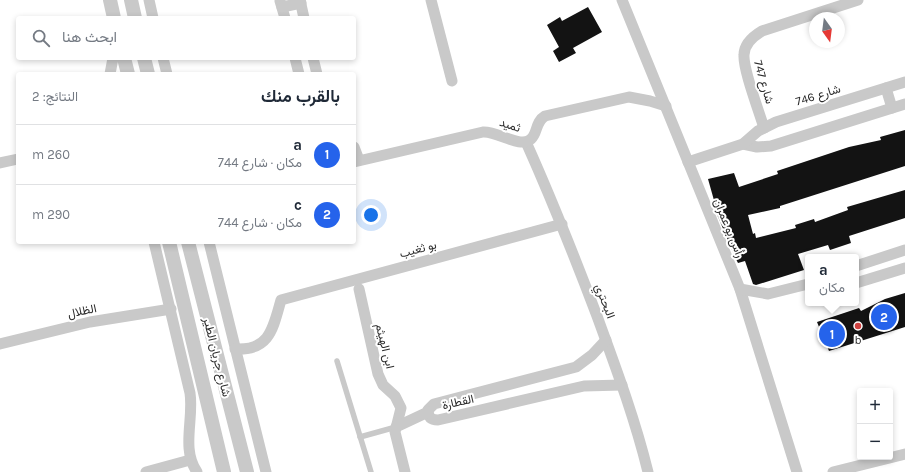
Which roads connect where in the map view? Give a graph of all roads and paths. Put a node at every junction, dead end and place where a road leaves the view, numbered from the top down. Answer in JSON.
{"nodes":[{"id":1,"x":110,"y":0,"type":"edge"},
{"id":2,"x":131,"y":0,"type":"edge"},
{"id":3,"x":149,"y":0,"type":"edge"},
{"id":4,"x":431,"y":0,"type":"edge"},
{"id":5,"x":622,"y":0,"type":"edge"},
{"id":6,"x":858,"y":0,"type":"edge"},
{"id":7,"x":300,"y":2,"type":"edge"},
{"id":8,"x":282,"y":8,"type":"edge"},
{"id":9,"x":114,"y":16,"type":"edge"},
{"id":10,"x":135,"y":16,"type":"edge"},
{"id":11,"x":153,"y":16,"type":"edge"},
{"id":12,"x":304,"y":16,"type":"edge"},
{"id":13,"x":113,"y":60,"type":"edge"},
{"id":14,"x":124,"y":60,"type":"edge"},
{"id":15,"x":144,"y":60,"type":"edge"},
{"id":16,"x":164,"y":60,"type":"edge"},
{"id":17,"x":295,"y":60,"type":"edge"},
{"id":18,"x":314,"y":60,"type":"edge"},
{"id":19,"x":110,"y":72,"type":"edge"},
{"id":20,"x":128,"y":72,"type":"edge"},
{"id":21,"x":148,"y":72,"type":"edge"},
{"id":22,"x":166,"y":72,"type":"edge"},
{"id":23,"x":298,"y":72,"type":"edge"},
{"id":24,"x":316,"y":72,"type":"edge"},
{"id":25,"x":452,"y":81,"type":"dead end"},
{"id":26,"x":905,"y":82,"type":"edge"},
{"id":27,"x":886,"y":88,"type":"junction"},
{"id":28,"x":905,"y":104,"type":"edge"},
{"id":29,"x":666,"y":106,"type":"junction"},
{"id":30,"x":892,"y":108,"type":"junction"},
{"id":31,"x":764,"y":128,"type":"junction"},
{"id":32,"x":526,"y":142,"type":"junction"},
{"id":33,"x":743,"y":144,"type":"junction"},
{"id":34,"x":16,"y":159,"type":"edge"},
{"id":35,"x":356,"y":161,"type":"edge"},
{"id":36,"x":688,"y":162,"type":"junction"},
{"id":37,"x":0,"y":163,"type":"edge"},
{"id":38,"x":562,"y":224,"type":"junction"},
{"id":39,"x":155,"y":244,"type":"edge"},
{"id":40,"x":169,"y":244,"type":"edge"},
{"id":41,"x":189,"y":244,"type":"edge"},
{"id":42,"x":210,"y":244,"type":"edge"},
{"id":43,"x":905,"y":250,"type":"edge"},
{"id":44,"x":859,"y":265,"type":"edge"},
{"id":45,"x":905,"y":268,"type":"edge"},
{"id":46,"x":859,"y":283,"type":"edge"},
{"id":47,"x":805,"y":285,"type":"edge"},
{"id":48,"x":359,"y":289,"type":"dead end"},
{"id":49,"x":740,"y":289,"type":"junction"},
{"id":50,"x":171,"y":309,"type":"junction"},
{"id":51,"x":606,"y":340,"type":"junction"},
{"id":52,"x":0,"y":344,"type":"edge"},
{"id":53,"x":236,"y":348,"type":"junction"},
{"id":54,"x":337,"y":361,"type":"dead end"},
{"id":55,"x":622,"y":385,"type":"junction"},
{"id":56,"x":428,"y":412,"type":"junction"},
{"id":57,"x":396,"y":427,"type":"junction"},
{"id":58,"x":360,"y":437,"type":"junction"},
{"id":59,"x":905,"y":454,"type":"edge"},
{"id":60,"x":190,"y":460,"type":"junction"},
{"id":61,"x":146,"y":472,"type":"edge"},
{"id":62,"x":197,"y":472,"type":"edge"},
{"id":63,"x":224,"y":472,"type":"edge"},
{"id":64,"x":247,"y":472,"type":"edge"},
{"id":65,"x":266,"y":472,"type":"edge"},
{"id":66,"x":371,"y":472,"type":"edge"},
{"id":67,"x":405,"y":472,"type":"edge"},
{"id":68,"x":648,"y":472,"type":"edge"},
{"id":69,"x":797,"y":472,"type":"edge"},
{"id":70,"x":833,"y":472,"type":"edge"}],
"edges":[{"from":1,"to":9,"type":"street"},
{"from":2,"to":10,"type":"street"},
{"from":3,"to":11,"type":"street"},
{"from":4,"to":25,"type":"street"},
{"from":5,"to":29,"type":"street","name":"رأس بو عمران"},
{"from":6,"to":31,"type":"street","name":"شارع 747"},
{"from":7,"to":8,"type":"street"},
{"from":7,"to":12,"type":"street"},
{"from":13,"to":19,"type":"street"},
{"from":14,"to":20,"type":"street"},
{"from":15,"to":21,"type":"street"},
{"from":16,"to":22,"type":"street"},
{"from":17,"to":23,"type":"street"},
{"from":18,"to":24,"type":"street"},
{"from":26,"to":27,"type":"street","name":"شارع 746"},
{"from":27,"to":30,"type":"street"},
{"from":27,"to":31,"type":"street","name":"شارع 746"},
{"from":28,"to":30,"type":"street","name":"شارع 746"},
{"from":29,"to":32,"type":"street","name":"ثميد"},
{"from":29,"to":36,"type":"street","name":"رأس بو عمران"},
{"from":30,"to":33,"type":"street","name":"شارع 746"},
{"from":31,"to":33,"type":"street","name":"شارع 746"},
{"from":32,"to":35,"type":"street","name":"ثميد"},
{"from":32,"to":38,"type":"street","name":"البحتري"},
{"from":33,"to":36,"type":"street","name":"شارع 746"},
{"from":34,"to":37,"type":"street"},
{"from":36,"to":49,"type":"street","name":"رأس بو عمران"},
{"from":38,"to":51,"type":"street","name":"البحتري"},
{"from":38,"to":53,"type":"street","name":"بو ثغيب"},
{"from":39,"to":50,"type":"street"},
{"from":40,"to":63,"type":"street","name":"شارع جريان الطير"},
{"from":41,"to":64,"type":"street","name":"شارع جريان الطير"},
{"from":42,"to":53,"type":"street"},
{"from":43,"to":44,"type":"street"},
{"from":45,"to":46,"type":"street"},
{"from":47,"to":49,"type":"street"},
{"from":48,"to":57,"type":"street","name":"ابن الهيثم"},
{"from":49,"to":69,"type":"street","name":"رأس بو عمران"},
{"from":50,"to":52,"type":"street","name":"الظلال"},
{"from":50,"to":60,"type":"street"},
{"from":51,"to":55,"type":"street","name":"البحتري"},
{"from":51,"to":56,"type":"street","name":"القطارة"},
{"from":53,"to":65,"type":"street"},
{"from":54,"to":58,"type":"lane"},
{"from":55,"to":56,"type":"street","name":"القطارة"},
{"from":55,"to":68,"type":"street","name":"البحتري"},
{"from":56,"to":57,"type":"street"},
{"from":57,"to":58,"type":"lane"},
{"from":57,"to":67,"type":"street","name":"ابن الهيثم"},
{"from":58,"to":66,"type":"lane"},
{"from":59,"to":70,"type":"street"},
{"from":60,"to":61,"type":"street"},
{"from":60,"to":62,"type":"street"}]}
